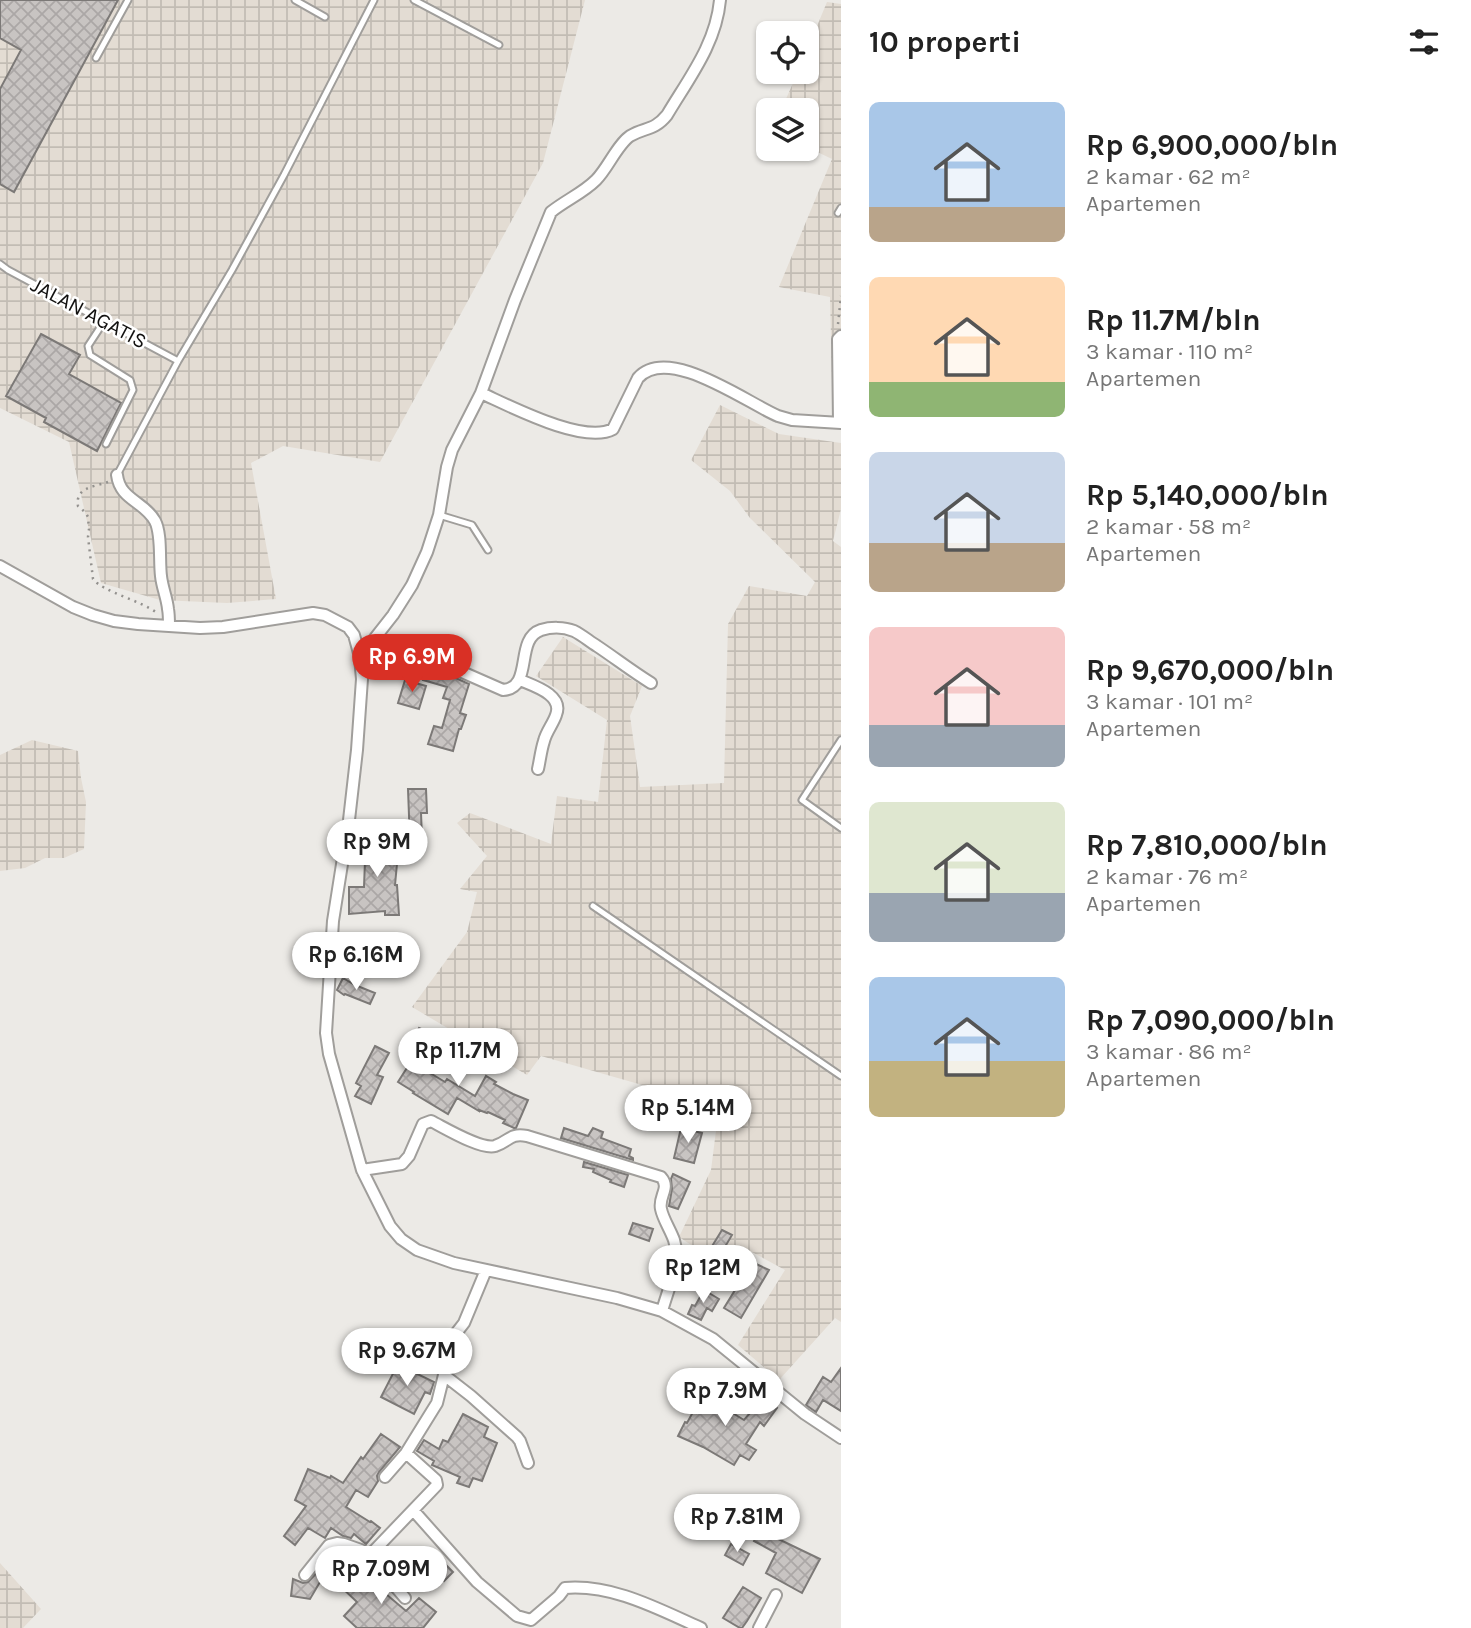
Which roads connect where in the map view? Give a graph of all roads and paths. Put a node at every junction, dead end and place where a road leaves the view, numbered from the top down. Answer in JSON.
{"nodes":[{"id":1,"x":128,"y":0,"type":"edge"},
{"id":2,"x":295,"y":0,"type":"edge"},
{"id":3,"x":374,"y":0,"type":"edge"},
{"id":4,"x":414,"y":0,"type":"edge"},
{"id":5,"x":720,"y":0,"type":"edge"},
{"id":6,"x":325,"y":17,"type":"dead end"},
{"id":7,"x":499,"y":45,"type":"dead end"},
{"id":8,"x":96,"y":58,"type":"dead end"},
{"id":9,"x":0,"y":264,"type":"edge"},
{"id":10,"x":841,"y":296,"type":"edge"},
{"id":11,"x":105,"y":320,"type":"junction"},
{"id":12,"x":840,"y":337,"type":"edge"},
{"id":13,"x":178,"y":361,"type":"junction"},
{"id":14,"x":481,"y":393,"type":"junction"},
{"id":15,"x":840,"y":423,"type":"edge"},
{"id":16,"x":106,"y":444,"type":"dead end"},
{"id":17,"x":117,"y":475,"type":"junction"},
{"id":18,"x":439,"y":516,"type":"junction"},
{"id":19,"x":488,"y":550,"type":"dead end"},
{"id":20,"x":0,"y":566,"type":"edge"},
{"id":21,"x":166,"y":625,"type":"junction"},
{"id":22,"x":371,"y":643,"type":"junction"},
{"id":23,"x":360,"y":657,"type":"junction"},
{"id":24,"x":520,"y":680,"type":"junction"},
{"id":25,"x":651,"y":683,"type":"dead end"},
{"id":26,"x":841,"y":740,"type":"edge"},
{"id":27,"x":538,"y":769,"type":"dead end"},
{"id":28,"x":841,"y":828,"type":"edge"},
{"id":29,"x":593,"y":906,"type":"dead end"},
{"id":30,"x":841,"y":1076,"type":"edge"},
{"id":31,"x":362,"y":1170,"type":"junction"},
{"id":32,"x":486,"y":1270,"type":"junction"},
{"id":33,"x":662,"y":1311,"type":"junction"},
{"id":34,"x":444,"y":1375,"type":"junction"},
{"id":35,"x":841,"y":1438,"type":"edge"},
{"id":36,"x":406,"y":1453,"type":"junction"},
{"id":37,"x":528,"y":1463,"type":"dead end"},
{"id":38,"x":385,"y":1477,"type":"dead end"},
{"id":39,"x":413,"y":1510,"type":"junction"},
{"id":40,"x":369,"y":1556,"type":"junction"},
{"id":41,"x":305,"y":1575,"type":"dead end"},
{"id":42,"x":776,"y":1595,"type":"dead end"},
{"id":43,"x":405,"y":1598,"type":"dead end"},
{"id":44,"x":701,"y":1628,"type":"edge"},
{"id":45,"x":759,"y":1628,"type":"edge"}],
"edges":[{"from":1,"to":8,"type":"lane"},
{"from":2,"to":6,"type":"lane"},
{"from":3,"to":13,"type":"lane"},
{"from":4,"to":7,"type":"lane"},
{"from":5,"to":14,"type":"street"},
{"from":9,"to":11,"type":"lane","name":"JALAN AGATIS"},
{"from":10,"to":12,"type":"path"},
{"from":11,"to":13,"type":"lane","name":"JALAN AGATIS"},
{"from":11,"to":16,"type":"lane"},
{"from":12,"to":15,"type":"street"},
{"from":13,"to":17,"type":"lane"},
{"from":14,"to":15,"type":"street"},
{"from":14,"to":18,"type":"street"},
{"from":17,"to":21,"type":"street"},
{"from":17,"to":21,"type":"path"},
{"from":18,"to":19,"type":"lane"},
{"from":18,"to":22,"type":"street"},
{"from":20,"to":21,"type":"street"},
{"from":21,"to":23,"type":"street"},
{"from":22,"to":23,"type":"street"},
{"from":22,"to":24,"type":"street"},
{"from":23,"to":31,"type":"street"},
{"from":24,"to":25,"type":"street"},
{"from":24,"to":27,"type":"street"},
{"from":26,"to":28,"type":"lane"},
{"from":29,"to":30,"type":"lane"},
{"from":31,"to":32,"type":"street"},
{"from":31,"to":33,"type":"street"},
{"from":32,"to":33,"type":"street"},
{"from":32,"to":34,"type":"street"},
{"from":33,"to":35,"type":"street"},
{"from":34,"to":36,"type":"street"},
{"from":34,"to":37,"type":"street"},
{"from":36,"to":38,"type":"street"},
{"from":36,"to":39,"type":"street"},
{"from":39,"to":40,"type":"street"},
{"from":39,"to":44,"type":"street"},
{"from":40,"to":41,"type":"street"},
{"from":40,"to":43,"type":"street"},
{"from":42,"to":45,"type":"street"}]}
